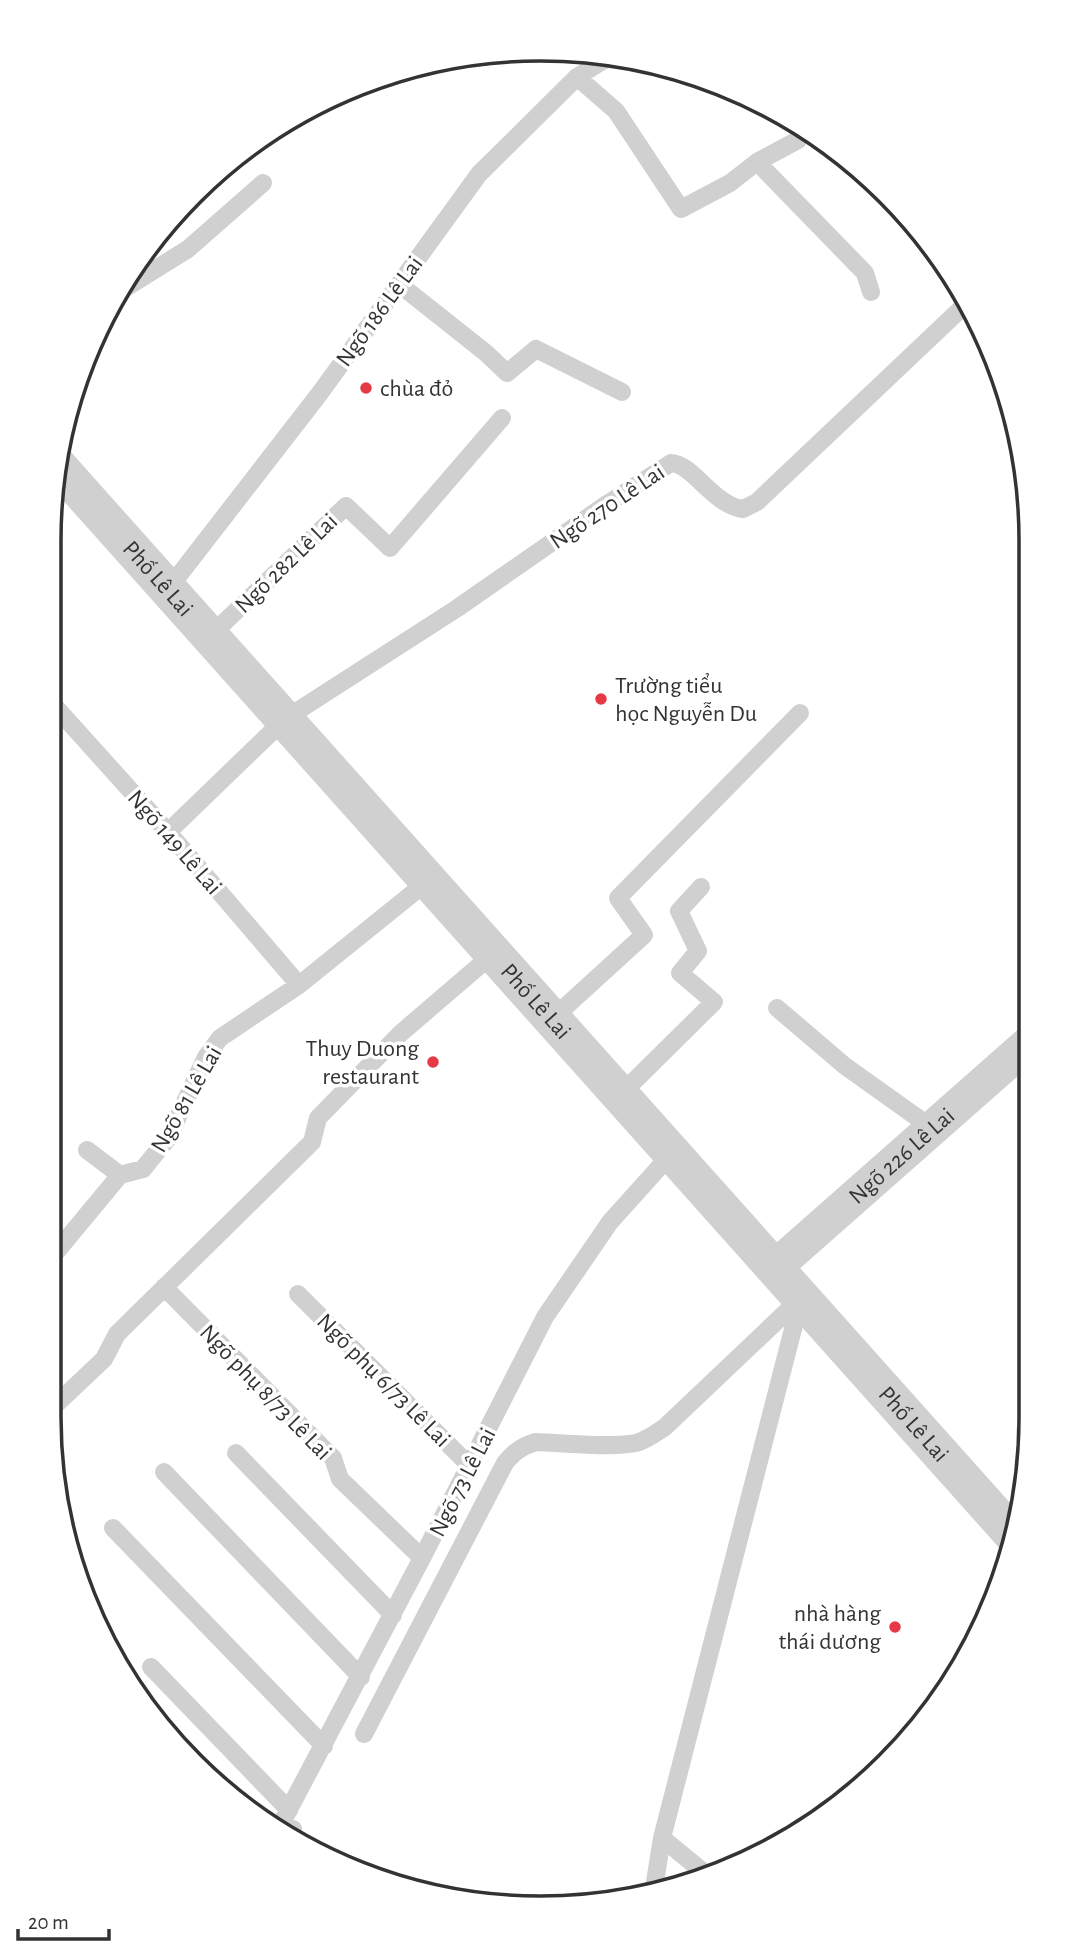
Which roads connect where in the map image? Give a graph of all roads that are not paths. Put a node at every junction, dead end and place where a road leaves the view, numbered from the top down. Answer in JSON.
{"nodes":[{"id":1,"x":597,"y":65,"type":"edge"},
{"id":2,"x":577,"y":77,"type":"junction"},
{"id":3,"x":798,"y":137,"type":"edge"},
{"id":4,"x":757,"y":162,"type":"junction"},
{"id":5,"x":263,"y":183,"type":"dead end"},
{"id":6,"x":138,"y":280,"type":"edge"},
{"id":7,"x":399,"y":284,"type":"junction"},
{"id":8,"x":871,"y":292,"type":"dead end"},
{"id":9,"x":960,"y":310,"type":"edge"},
{"id":10,"x":622,"y":392,"type":"dead end"},
{"id":11,"x":502,"y":418,"type":"dead end"},
{"id":12,"x":66,"y":474,"type":"edge"},
{"id":13,"x":169,"y":588,"type":"junction"},
{"id":14,"x":210,"y":636,"type":"junction"},
{"id":15,"x":61,"y":713,"type":"edge"},
{"id":16,"x":800,"y":713,"type":"dead end"},
{"id":17,"x":285,"y":719,"type":"junction"},
{"id":18,"x":167,"y":832,"type":"junction"},
{"id":19,"x":428,"y":881,"type":"junction"},
{"id":20,"x":701,"y":887,"type":"dead end"},
{"id":21,"x":493,"y":954,"type":"junction"},
{"id":22,"x":299,"y":985,"type":"junction"},
{"id":23,"x":777,"y":1008,"type":"dead end"},
{"id":24,"x":552,"y":1019,"type":"junction"},
{"id":25,"x":1019,"y":1052,"type":"edge"},
{"id":26,"x":620,"y":1095,"type":"junction"},
{"id":27,"x":932,"y":1128,"type":"junction"},
{"id":28,"x":87,"y":1150,"type":"dead end"},
{"id":29,"x":673,"y":1152,"type":"junction"},
{"id":30,"x":120,"y":1175,"type":"junction"},
{"id":31,"x":61,"y":1246,"type":"edge"},
{"id":32,"x":774,"y":1268,"type":"junction"},
{"id":33,"x":164,"y":1287,"type":"junction"},
{"id":34,"x":298,"y":1294,"type":"dead end"},
{"id":35,"x":801,"y":1298,"type":"junction"},
{"id":36,"x":61,"y":1400,"type":"edge"},
{"id":37,"x":236,"y":1454,"type":"dead end"},
{"id":38,"x":470,"y":1466,"type":"junction"},
{"id":39,"x":164,"y":1472,"type":"dead end"},
{"id":40,"x":1006,"y":1527,"type":"edge"},
{"id":41,"x":113,"y":1528,"type":"dead end"},
{"id":42,"x":422,"y":1558,"type":"junction"},
{"id":43,"x":393,"y":1615,"type":"junction"},
{"id":44,"x":151,"y":1667,"type":"dead end"},
{"id":45,"x":361,"y":1676,"type":"junction"},
{"id":46,"x":364,"y":1734,"type":"dead end"},
{"id":47,"x":324,"y":1746,"type":"junction"},
{"id":48,"x":289,"y":1810,"type":"junction"},
{"id":49,"x":288,"y":1824,"type":"edge"},
{"id":50,"x":662,"y":1838,"type":"junction"},
{"id":51,"x":699,"y":1868,"type":"edge"},
{"id":52,"x":655,"y":1881,"type":"edge"}],
"edges":[{"from":1,"to":2,"type":"lane","name":"Ngõ 186 Lê Lai"},
{"from":2,"to":4,"type":"lane"},
{"from":2,"to":7,"type":"lane","name":"Ngõ 186 Lê Lai"},
{"from":3,"to":4,"type":"lane"},
{"from":4,"to":8,"type":"lane"},
{"from":5,"to":6,"type":"lane"},
{"from":7,"to":10,"type":"lane"},
{"from":7,"to":13,"type":"lane","name":"Ngõ 186 Lê Lai"},
{"from":9,"to":17,"type":"lane","name":"Ngõ 270 Lê Lai"},
{"from":11,"to":14,"type":"lane","name":"Ngõ 282 Lê Lai"},
{"from":12,"to":13,"type":"street","name":"Phố Lê Lai"},
{"from":13,"to":14,"type":"street","name":"Phố Lê Lai"},
{"from":14,"to":17,"type":"street","name":"Phố Lê Lai"},
{"from":15,"to":18,"type":"lane","name":"Ngõ 149 Lê Lai"},
{"from":16,"to":24,"type":"lane"},
{"from":17,"to":18,"type":"lane"},
{"from":17,"to":19,"type":"street","name":"Phố Lê Lai"},
{"from":18,"to":22,"type":"lane","name":"Ngõ 149 Lê Lai"},
{"from":19,"to":21,"type":"street","name":"Phố Lê Lai"},
{"from":19,"to":22,"type":"lane","name":"Ngõ 81 Lê Lai"},
{"from":20,"to":26,"type":"lane"},
{"from":21,"to":24,"type":"street","name":"Phố Lê Lai"},
{"from":21,"to":33,"type":"lane"},
{"from":22,"to":30,"type":"lane","name":"Ngõ 81 Lê Lai"},
{"from":23,"to":27,"type":"lane"},
{"from":24,"to":26,"type":"street","name":"Phố Lê Lai"},
{"from":25,"to":27,"type":"street","name":"Ngõ 226 Lê Lai"},
{"from":26,"to":29,"type":"street","name":"Phố Lê Lai"},
{"from":27,"to":32,"type":"street","name":"Ngõ 226 Lê Lai"},
{"from":28,"to":30,"type":"lane"},
{"from":29,"to":32,"type":"street","name":"Phố Lê Lai"},
{"from":29,"to":38,"type":"lane","name":"Ngõ 73 Lê Lai"},
{"from":30,"to":31,"type":"lane","name":"Ngõ 81 Lê Lai"},
{"from":32,"to":35,"type":"street","name":"Phố Lê Lai"},
{"from":33,"to":36,"type":"lane"},
{"from":33,"to":42,"type":"lane","name":"Ngõ phụ 8/73 Lê Lai"},
{"from":34,"to":38,"type":"lane","name":"Ngõ phụ 6/73 Lê Lai"},
{"from":35,"to":40,"type":"street","name":"Phố Lê Lai"},
{"from":35,"to":46,"type":"lane"},
{"from":35,"to":50,"type":"lane"},
{"from":37,"to":43,"type":"lane"},
{"from":38,"to":42,"type":"lane","name":"Ngõ 73 Lê Lai"},
{"from":39,"to":45,"type":"lane"},
{"from":41,"to":47,"type":"lane"},
{"from":42,"to":43,"type":"lane","name":"Ngõ 73 Lê Lai"},
{"from":43,"to":45,"type":"lane","name":"Ngõ 73 Lê Lai"},
{"from":44,"to":48,"type":"lane"},
{"from":45,"to":47,"type":"lane","name":"Ngõ 73 Lê Lai"},
{"from":47,"to":48,"type":"lane","name":"Ngõ 73 Lê Lai"},
{"from":48,"to":49,"type":"lane","name":"Ngõ 73 Lê Lai"},
{"from":50,"to":51,"type":"lane"},
{"from":50,"to":52,"type":"lane"}]}
